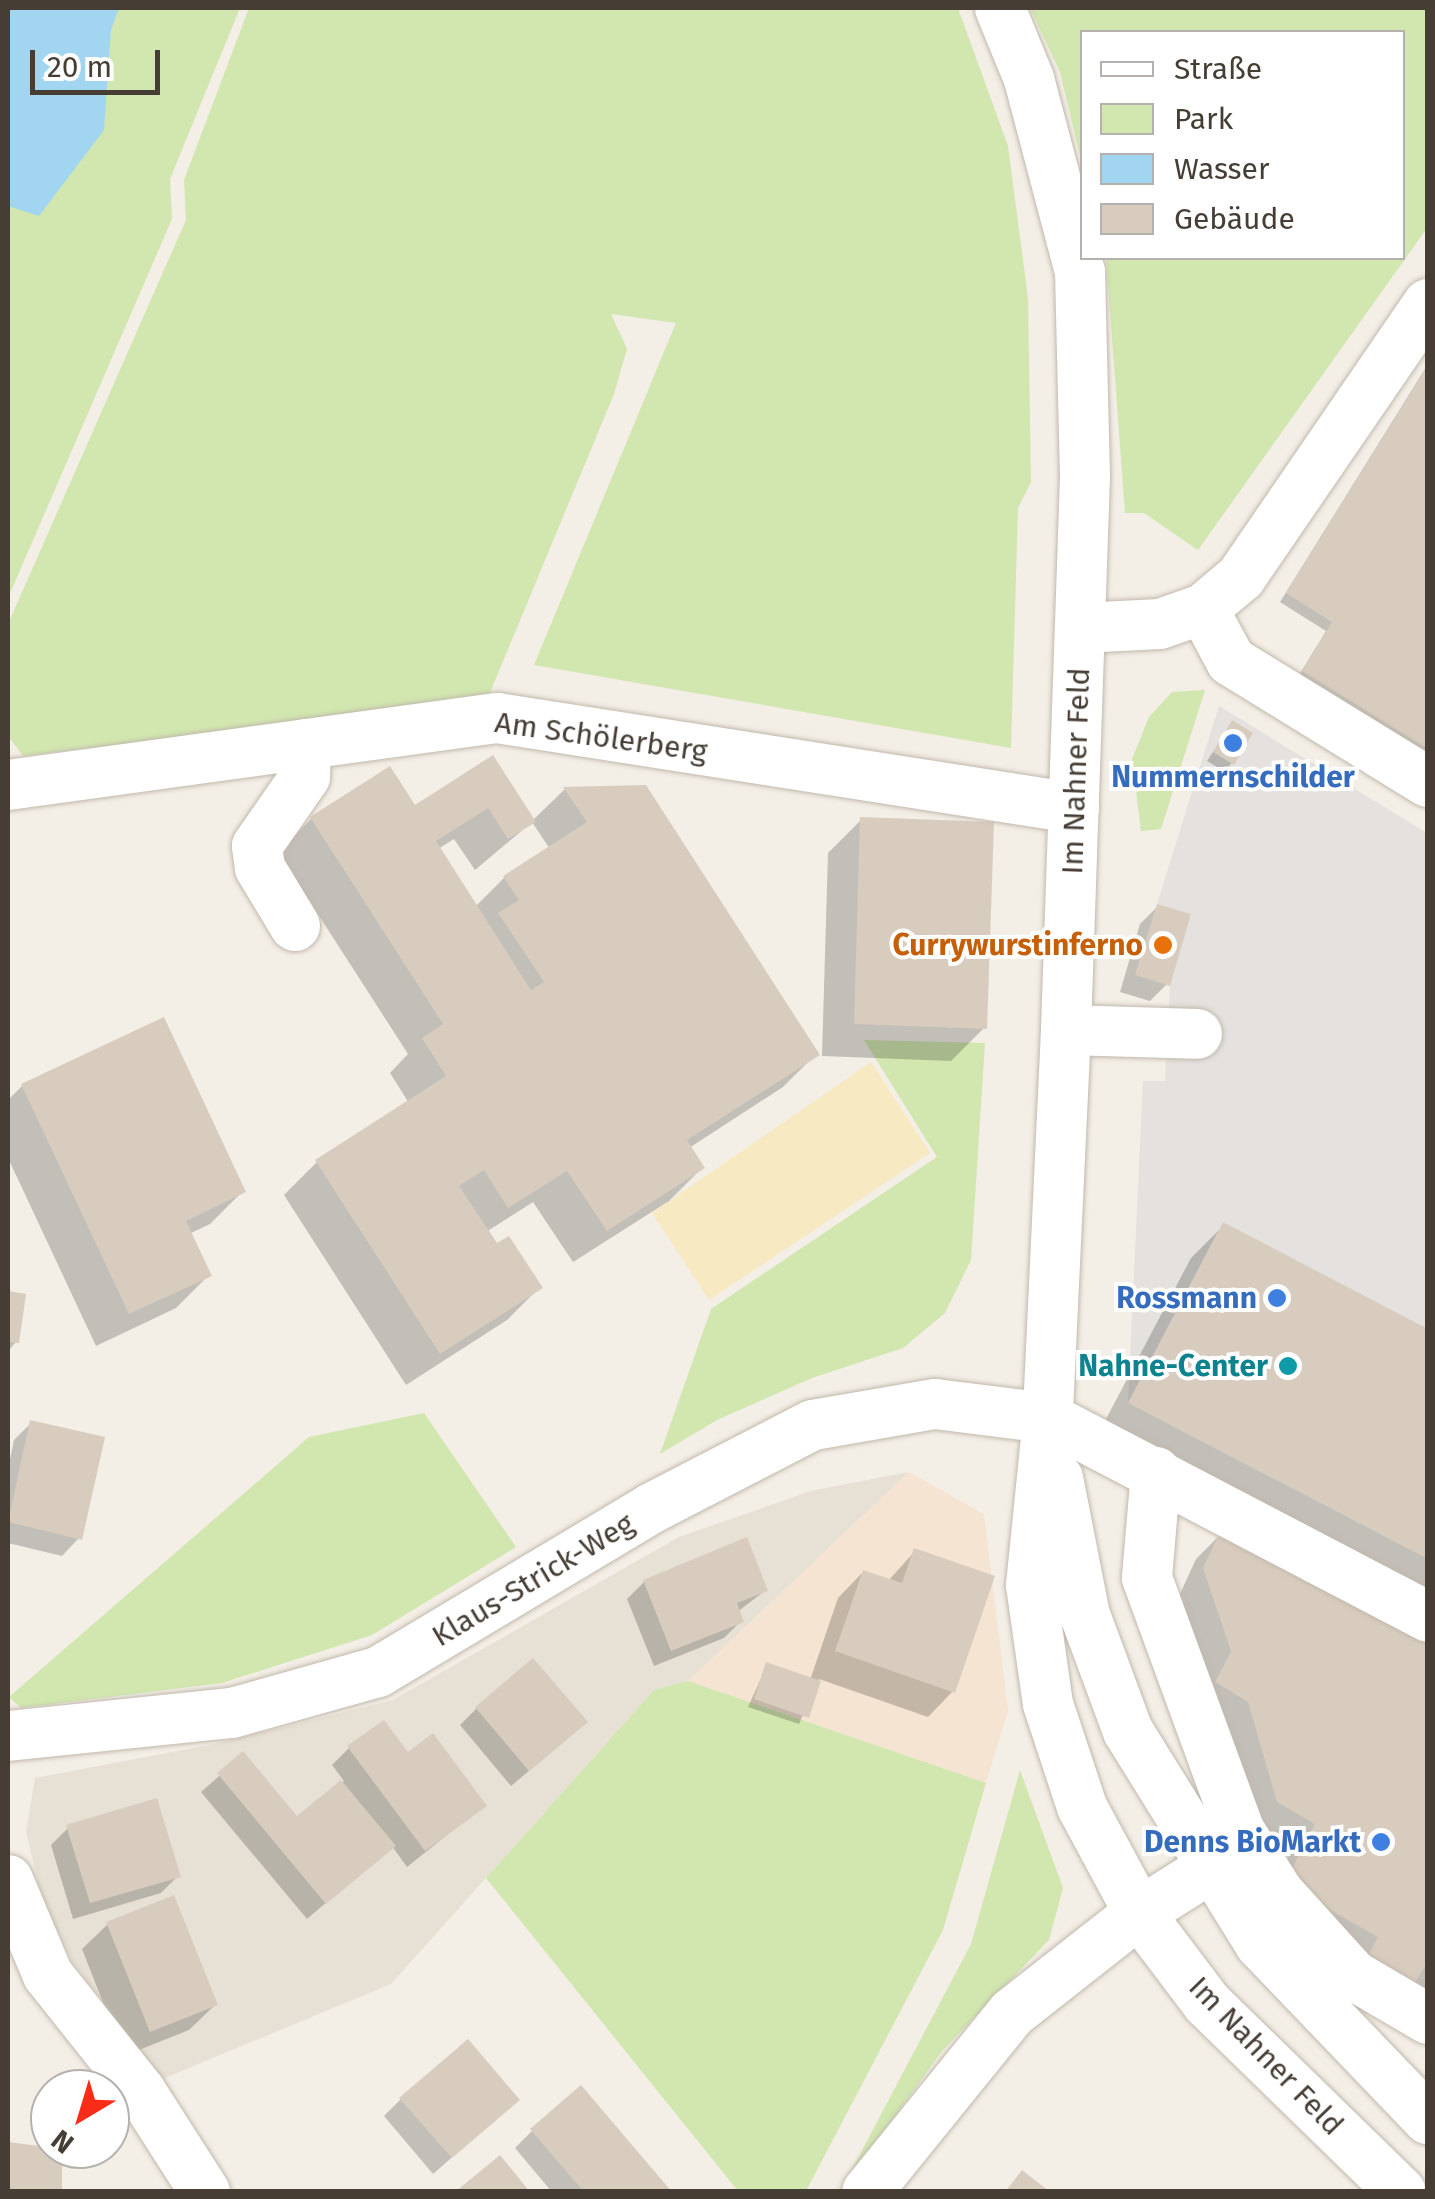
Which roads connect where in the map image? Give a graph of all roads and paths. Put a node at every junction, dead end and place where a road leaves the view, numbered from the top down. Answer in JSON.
{"nodes":[{"id":1,"x":1000,"y":8,"type":"edge"},
{"id":2,"x":1428,"y":304,"type":"edge"},
{"id":3,"x":1203,"y":609,"type":"junction"},
{"id":4,"x":1081,"y":628,"type":"junction"},
{"id":5,"x":306,"y":744,"type":"junction"},
{"id":6,"x":1428,"y":782,"type":"edge"},
{"id":7,"x":8,"y":786,"type":"edge"},
{"id":8,"x":1074,"y":808,"type":"junction"},
{"id":9,"x":295,"y":926,"type":"dead end"},
{"id":10,"x":1066,"y":1030,"type":"junction"},
{"id":11,"x":1197,"y":1034,"type":"dead end"},
{"id":12,"x":1048,"y":1418,"type":"junction"},
{"id":13,"x":1156,"y":1472,"type":"junction"},
{"id":14,"x":1428,"y":1617,"type":"edge"},
{"id":15,"x":8,"y":1736,"type":"edge"},
{"id":16,"x":1209,"y":1870,"type":"junction"},
{"id":17,"x":8,"y":1880,"type":"edge"},
{"id":18,"x":1139,"y":1913,"type":"junction"},
{"id":19,"x":1428,"y":2020,"type":"edge"},
{"id":20,"x":1421,"y":2097,"type":"edge"},
{"id":21,"x":206,"y":2192,"type":"edge"},
{"id":22,"x":867,"y":2192,"type":"edge"},
{"id":23,"x":1401,"y":2192,"type":"edge"}],
"edges":[{"from":1,"to":4,"type":"street"},
{"from":2,"to":3,"type":"street","name":"Im Nahner Feld"},
{"from":3,"to":4,"type":"street","name":"Im Nahner Feld"},
{"from":3,"to":6,"type":"street"},
{"from":4,"to":8,"type":"street","name":"Im Nahner Feld"},
{"from":5,"to":7,"type":"street","name":"Am Schölerberg"},
{"from":5,"to":8,"type":"street","name":"Am Schölerberg"},
{"from":5,"to":9,"type":"street"},
{"from":8,"to":10,"type":"street","name":"Im Nahner Feld"},
{"from":10,"to":11,"type":"street"},
{"from":10,"to":12,"type":"street","name":"Im Nahner Feld"},
{"from":12,"to":13,"type":"street","name":"Klaus-Strick-Weg"},
{"from":12,"to":15,"type":"street","name":"Klaus-Strick-Weg"},
{"from":12,"to":16,"type":"street","name":"Im Nahner Feld"},
{"from":12,"to":18,"type":"street","name":"Im Nahner Feld"},
{"from":13,"to":14,"type":"street","name":"Klaus-Strick-Weg"},
{"from":13,"to":19,"type":"street"},
{"from":16,"to":18,"type":"street"},
{"from":16,"to":20,"type":"street","name":"Im Nahner Feld"},
{"from":17,"to":21,"type":"street"},
{"from":18,"to":22,"type":"street"},
{"from":18,"to":23,"type":"street","name":"Im Nahner Feld"}]}
